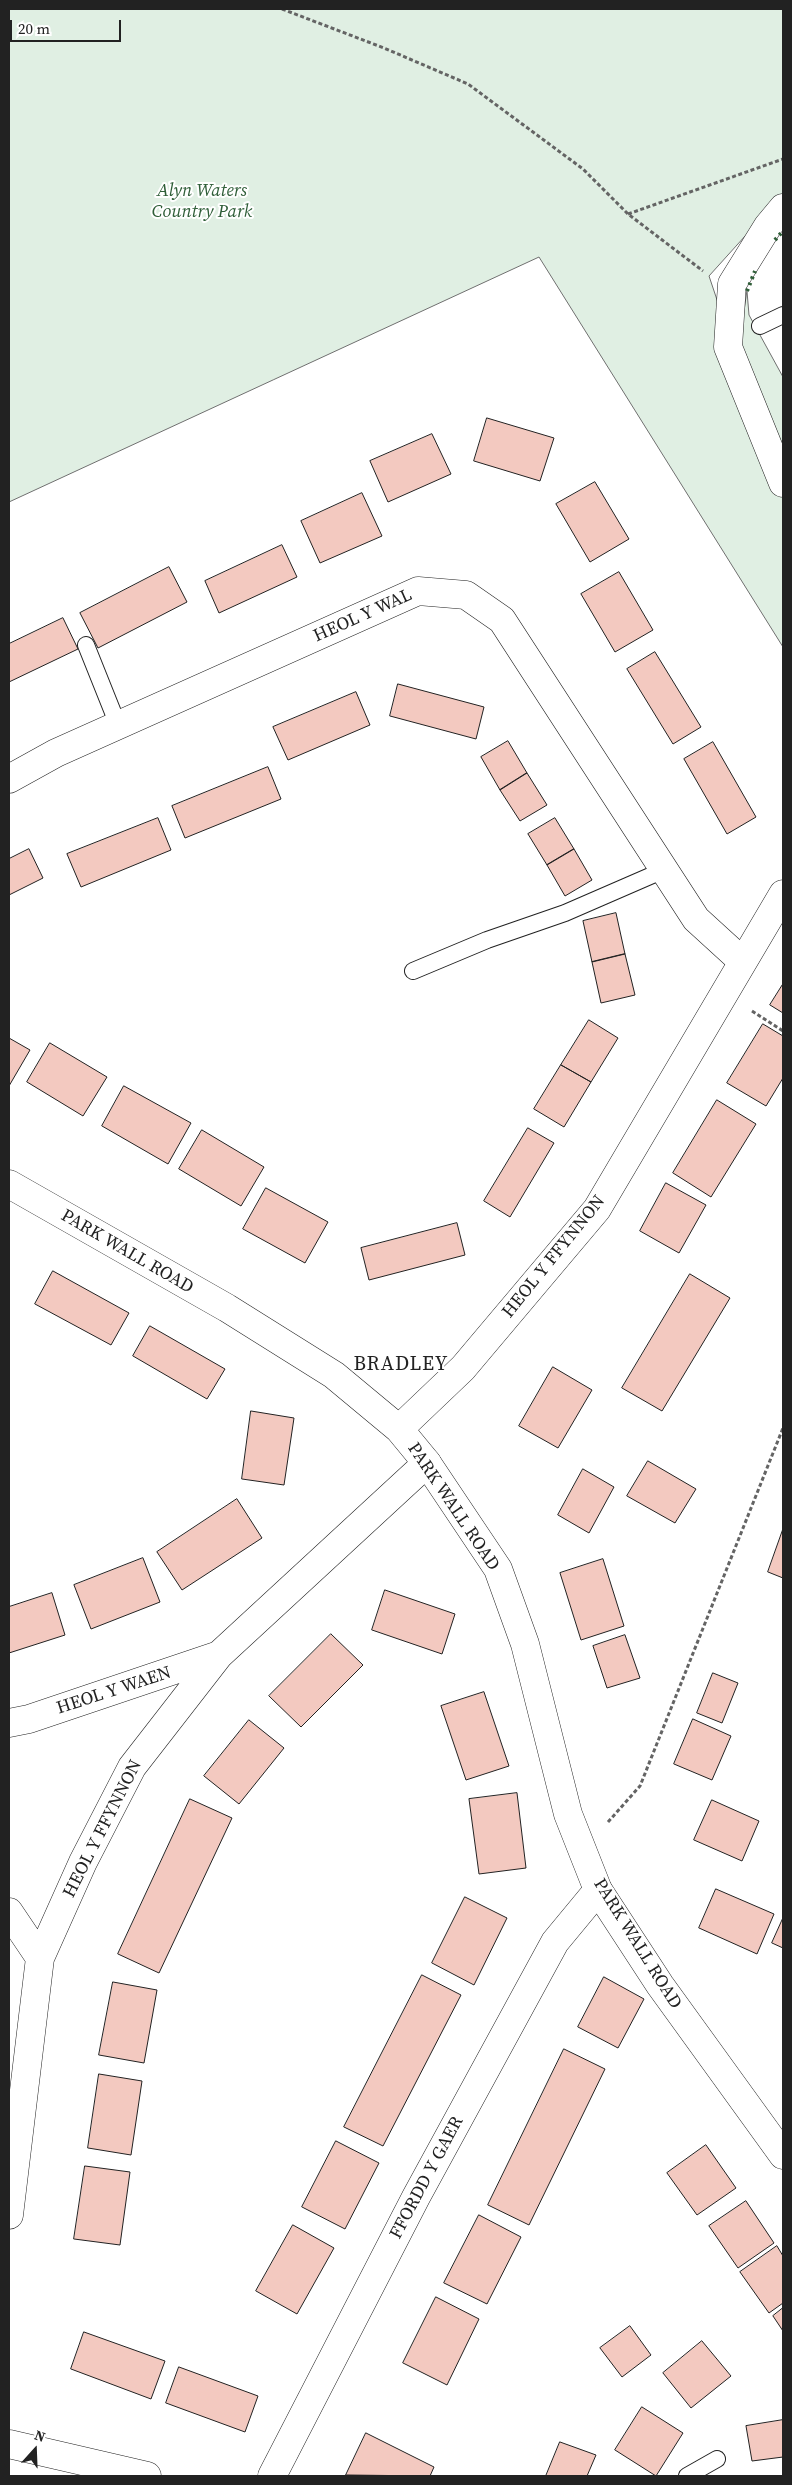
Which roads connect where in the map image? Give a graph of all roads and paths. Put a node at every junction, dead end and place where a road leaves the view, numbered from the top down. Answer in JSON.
{"nodes":[{"id":1,"x":282,"y":9,"type":"edge"},
{"id":2,"x":783,"y":159,"type":"edge"},
{"id":3,"x":783,"y":208,"type":"edge"},
{"id":4,"x":628,"y":214,"type":"junction"},
{"id":5,"x":732,"y":284,"type":"junction"},
{"id":6,"x":783,"y":315,"type":"edge"},
{"id":7,"x":760,"y":326,"type":"dead end"},
{"id":8,"x":783,"y":483,"type":"edge"},
{"id":9,"x":86,"y":644,"type":"dead end"},
{"id":10,"x":118,"y":725,"type":"junction"},
{"id":11,"x":9,"y":779,"type":"edge"},
{"id":12,"x":664,"y":870,"type":"junction"},
{"id":13,"x":783,"y":894,"type":"edge"},
{"id":14,"x":742,"y":961,"type":"junction"},
{"id":15,"x":413,"y":971,"type":"dead end"},
{"id":16,"x":9,"y":1184,"type":"edge"},
{"id":17,"x":783,"y":1428,"type":"edge"},
{"id":18,"x":399,"y":1429,"type":"junction"},
{"id":19,"x":427,"y":1463,"type":"junction"},
{"id":20,"x":219,"y":1656,"type":"junction"},
{"id":21,"x":9,"y":1723,"type":"edge"},
{"id":22,"x":583,"y":1851,"type":"junction"},
{"id":23,"x":598,"y":1890,"type":"junction"},
{"id":24,"x":9,"y":1912,"type":"edge"},
{"id":25,"x":40,"y":1958,"type":"junction"},
{"id":26,"x":783,"y":2155,"type":"edge"},
{"id":27,"x":9,"y":2215,"type":"edge"},
{"id":28,"x":9,"y":2444,"type":"edge"},
{"id":29,"x":717,"y":2459,"type":"dead end"},
{"id":30,"x":141,"y":2475,"type":"edge"},
{"id":31,"x":272,"y":2476,"type":"edge"},
{"id":32,"x":687,"y":2476,"type":"edge"}],
"edges":[{"from":1,"to":4,"type":"path"},
{"from":2,"to":4,"type":"path"},
{"from":3,"to":5,"type":"street"},
{"from":4,"to":5,"type":"path"},
{"from":5,"to":8,"type":"street"},
{"from":6,"to":7,"type":"lane"},
{"from":9,"to":10,"type":"lane"},
{"from":10,"to":11,"type":"street","name":"HEOL Y WAL"},
{"from":10,"to":12,"type":"street","name":"HEOL Y WAL"},
{"from":12,"to":14,"type":"street","name":"HEOL Y WAL"},
{"from":12,"to":15,"type":"lane"},
{"from":13,"to":14,"type":"street","name":"HEOL Y FFYNNON"},
{"from":14,"to":18,"type":"street","name":"HEOL Y FFYNNON"},
{"from":16,"to":18,"type":"street","name":"PARK WALL ROAD"},
{"from":17,"to":22,"type":"path"},
{"from":18,"to":19,"type":"street","name":"PARK WALL ROAD"},
{"from":19,"to":20,"type":"street","name":"HEOL Y FFYNNON"},
{"from":19,"to":22,"type":"street","name":"PARK WALL ROAD"},
{"from":20,"to":21,"type":"street","name":"HEOL Y WAEN"},
{"from":20,"to":25,"type":"street","name":"HEOL Y FFYNNON"},
{"from":22,"to":23,"type":"street","name":"PARK WALL ROAD"},
{"from":23,"to":26,"type":"street","name":"PARK WALL ROAD"},
{"from":23,"to":31,"type":"street","name":"FFORDD Y GAER"},
{"from":24,"to":25,"type":"street"},
{"from":25,"to":27,"type":"street","name":"HEOL Y FFYNNON"},
{"from":28,"to":30,"type":"street"},
{"from":29,"to":32,"type":"lane"}]}
